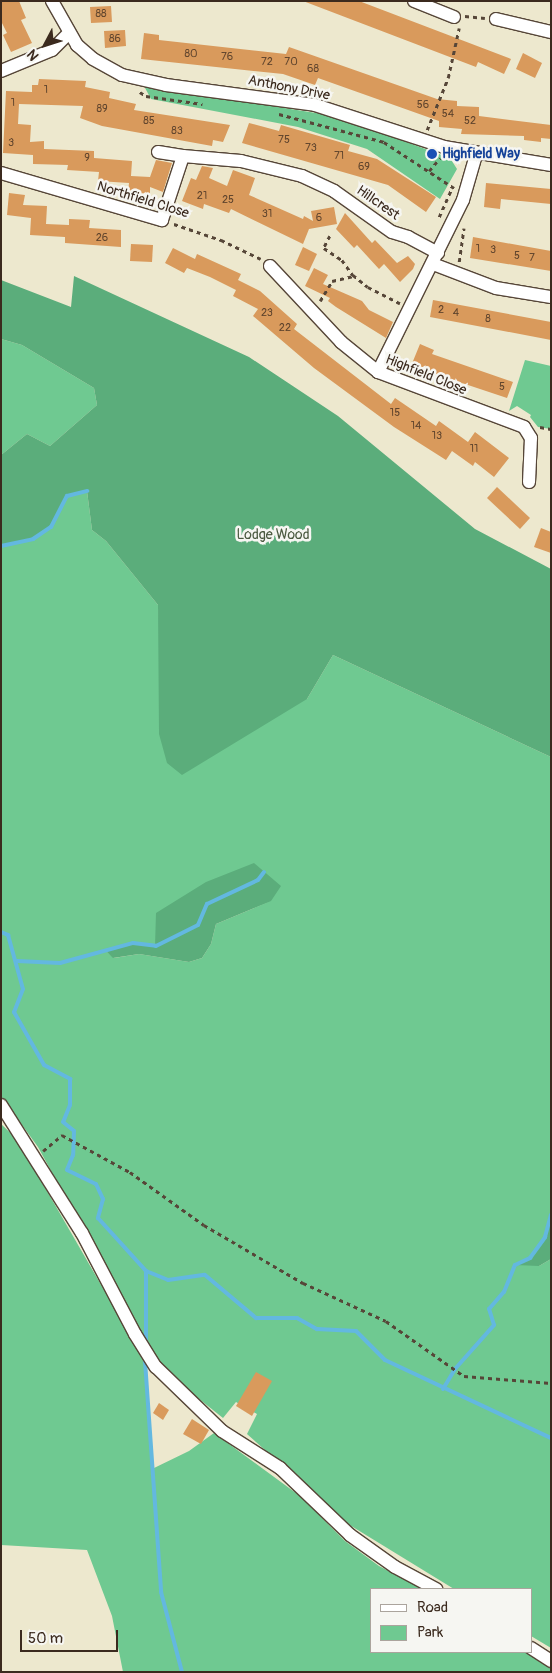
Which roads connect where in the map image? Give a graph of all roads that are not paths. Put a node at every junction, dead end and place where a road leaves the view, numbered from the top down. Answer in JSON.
{"nodes":[{"id":1,"x":52,"y":1,"type":"edge"},
{"id":2,"x":414,"y":1,"type":"edge"},
{"id":3,"x":454,"y":17,"type":"dead end"},
{"id":4,"x":496,"y":19,"type":"road end"},
{"id":5,"x":551,"y":32,"type":"edge"},
{"id":6,"x":68,"y":34,"type":"junction"},
{"id":7,"x":1,"y":71,"type":"edge"},
{"id":8,"x":158,"y":152,"type":"dead end"},
{"id":9,"x":476,"y":155,"type":"junction"},
{"id":10,"x":183,"y":156,"type":"junction"},
{"id":11,"x":551,"y":165,"type":"edge"},
{"id":12,"x":1,"y":173,"type":"edge"},
{"id":13,"x":435,"y":258,"type":"junction"},
{"id":14,"x":270,"y":266,"type":"road end"},
{"id":15,"x":551,"y":298,"type":"edge"},
{"id":16,"x":378,"y":372,"type":"junction"},
{"id":17,"x":530,"y":482,"type":"dead end"},
{"id":18,"x":1,"y":1105,"type":"edge"},
{"id":19,"x":434,"y":1588,"type":"edge"},
{"id":20,"x":532,"y":1649,"type":"edge"},
{"id":21,"x":551,"y":1661,"type":"edge"}],
"edges":[{"from":1,"to":6,"type":"street","name":"Anthony Drive"},
{"from":2,"to":3,"type":"street"},
{"from":4,"to":5,"type":"street"},
{"from":6,"to":7,"type":"street"},
{"from":6,"to":9,"type":"street","name":"Anthony Drive"},
{"from":8,"to":10,"type":"street","name":"Hillcrest"},
{"from":9,"to":11,"type":"street","name":"Anthony Drive"},
{"from":9,"to":13,"type":"street"},
{"from":10,"to":12,"type":"street","name":"Northfield Close"},
{"from":10,"to":13,"type":"street","name":"Hillcrest"},
{"from":13,"to":15,"type":"street","name":"Hillcrest"},
{"from":13,"to":16,"type":"street"},
{"from":14,"to":16,"type":"street","name":"Highfield Close"},
{"from":16,"to":17,"type":"street","name":"Highfield Close"},
{"from":18,"to":19,"type":"street"},
{"from":20,"to":21,"type":"street"}]}
